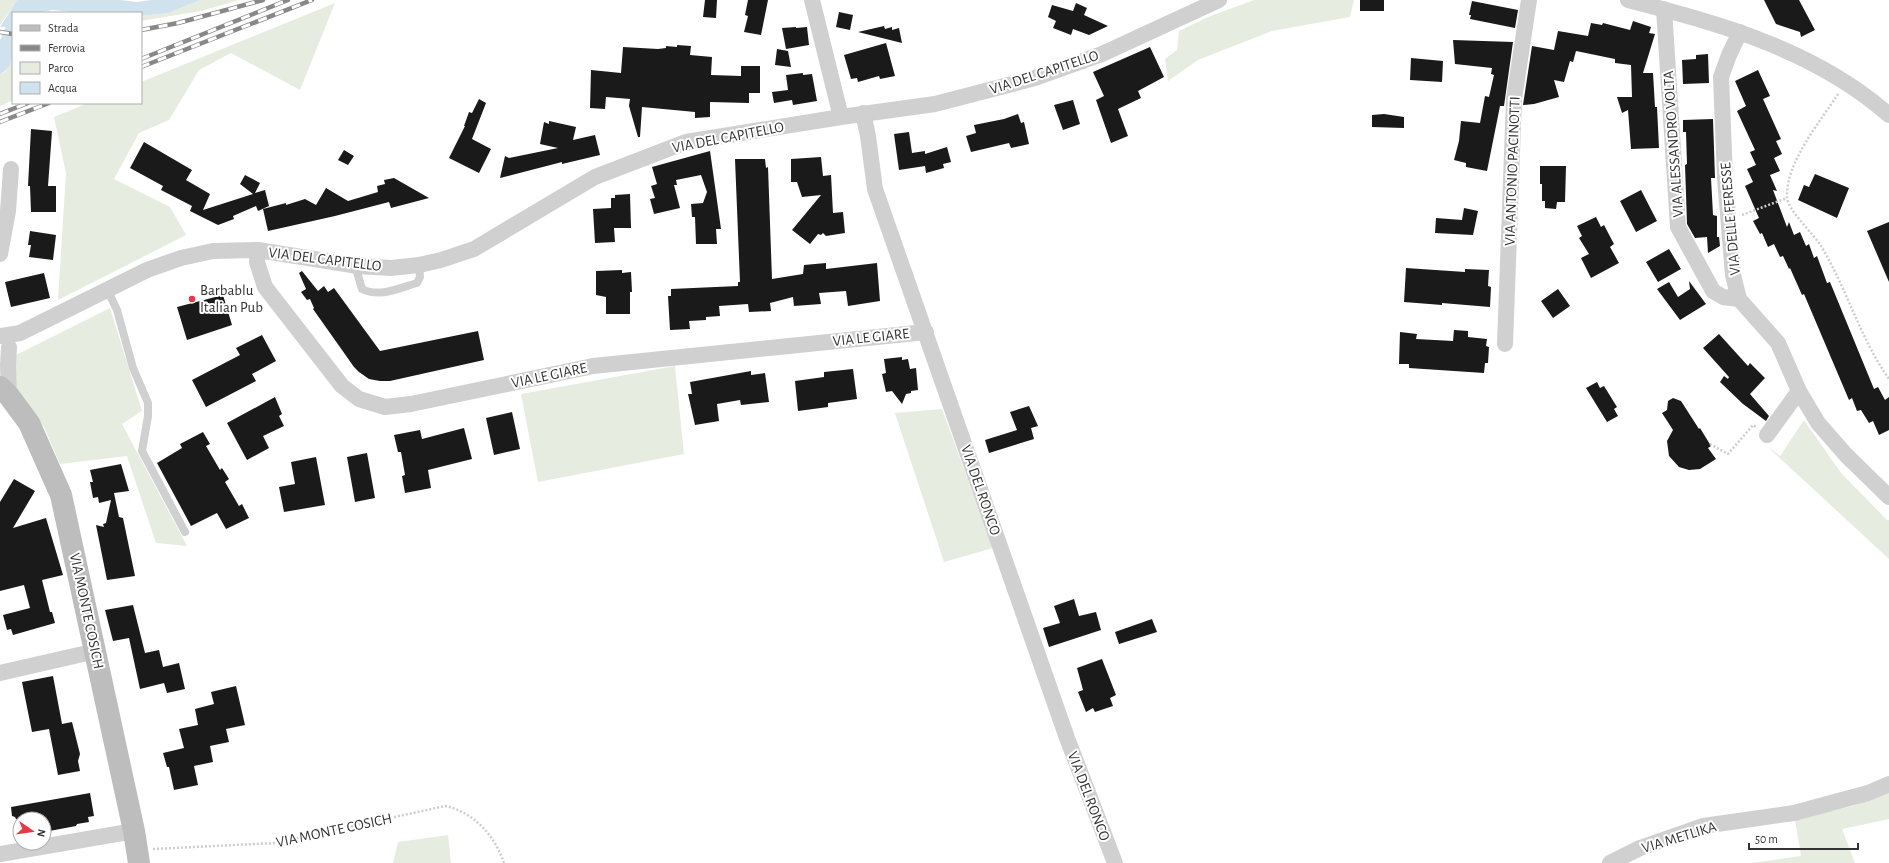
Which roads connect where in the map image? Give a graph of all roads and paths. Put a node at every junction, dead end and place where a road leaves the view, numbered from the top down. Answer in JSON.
{"nodes":[{"id":1,"x":812,"y":0,"type":"edge"},
{"id":2,"x":1219,"y":0,"type":"edge"},
{"id":3,"x":1529,"y":0,"type":"edge"},
{"id":4,"x":1628,"y":0,"type":"edge"},
{"id":5,"x":1198,"y":4,"type":"edge"},
{"id":6,"x":1664,"y":9,"type":"junction"},
{"id":7,"x":1740,"y":32,"type":"junction"},
{"id":8,"x":1846,"y":82,"type":"junction"},
{"id":9,"x":863,"y":113,"type":"junction"},
{"id":10,"x":1889,"y":115,"type":"edge"},
{"id":11,"x":841,"y":116,"type":"junction"},
{"id":12,"x":11,"y":169,"type":"dead end"},
{"id":13,"x":1786,"y":198,"type":"junction"},
{"id":14,"x":1728,"y":220,"type":"junction"},
{"id":15,"x":258,"y":250,"type":"junction"},
{"id":16,"x":0,"y":254,"type":"edge"},
{"id":17,"x":419,"y":265,"type":"junction"},
{"id":18,"x":358,"y":266,"type":"junction"},
{"id":19,"x":108,"y":291,"type":"junction"},
{"id":20,"x":1739,"y":299,"type":"junction"},
{"id":21,"x":926,"y":332,"type":"junction"},
{"id":22,"x":1505,"y":344,"type":"dead end"},
{"id":23,"x":3,"y":346,"type":"edge"},
{"id":24,"x":1889,"y":379,"type":"edge"},
{"id":25,"x":1799,"y":391,"type":"junction"},
{"id":26,"x":5,"y":392,"type":"edge"},
{"id":27,"x":1768,"y":436,"type":"joint"},
{"id":28,"x":1710,"y":444,"type":"dead end"},
{"id":29,"x":1889,"y":497,"type":"edge"},
{"id":30,"x":185,"y":532,"type":"dead end"},
{"id":31,"x":96,"y":651,"type":"junction"},
{"id":32,"x":0,"y":673,"type":"edge"},
{"id":33,"x":1889,"y":784,"type":"edge"},
{"id":34,"x":137,"y":848,"type":"edge"},
{"id":35,"x":0,"y":854,"type":"edge"},
{"id":36,"x":16,"y":857,"type":"edge"},
{"id":37,"x":504,"y":863,"type":"edge"},
{"id":38,"x":1115,"y":863,"type":"edge"},
{"id":39,"x":1610,"y":863,"type":"edge"}],
"edges":[{"from":1,"to":11,"type":"street"},
{"from":2,"to":5,"type":"street","name":"VIA DEL CAPITELLO"},
{"from":3,"to":22,"type":"street","name":"VIA ANTONIO PACINOTTI"},
{"from":4,"to":6,"type":"street"},
{"from":5,"to":9,"type":"street","name":"VIA DEL CAPITELLO"},
{"from":6,"to":7,"type":"street"},
{"from":6,"to":20,"type":"street","name":"VIA ALESSANDRO VOLTA"},
{"from":7,"to":8,"type":"street"},
{"from":7,"to":14,"type":"street","name":"VIA DELLE FERESSE"},
{"from":8,"to":10,"type":"street"},
{"from":8,"to":13,"type":"path"},
{"from":9,"to":11,"type":"street","name":"VIA DEL CAPITELLO"},
{"from":9,"to":21,"type":"street","name":"VIA DEL RONCO"},
{"from":11,"to":17,"type":"street","name":"VIA DEL CAPITELLO"},
{"from":12,"to":16,"type":"street"},
{"from":13,"to":14,"type":"path"},
{"from":13,"to":24,"type":"path"},
{"from":14,"to":20,"type":"street","name":"VIA DELLE FERESSE"},
{"from":15,"to":18,"type":"street","name":"VIA DEL CAPITELLO"},
{"from":15,"to":19,"type":"street","name":"VIA DEL CAPITELLO"},
{"from":15,"to":21,"type":"street","name":"VIA LE GIARE"},
{"from":17,"to":18,"type":"street","name":"VIA DEL CAPITELLO"},
{"from":17,"to":18,"type":"lane"},
{"from":19,"to":23,"type":"street","name":"VIA DEL CAPITELLO"},
{"from":19,"to":30,"type":"lane"},
{"from":20,"to":25,"type":"street","name":"VIA DELLE FERESSE"},
{"from":21,"to":38,"type":"street","name":"VIA DEL RONCO"},
{"from":23,"to":26,"type":"street","name":"VIA DEL CAPITELLO"},
{"from":25,"to":27,"type":"street"},
{"from":25,"to":29,"type":"street","name":"VIA DELLE FERESSE"},
{"from":26,"to":31,"type":"street","name":"VIA MONTE COSICH"},
{"from":27,"to":28,"type":"path"},
{"from":31,"to":32,"type":"street"},
{"from":31,"to":34,"type":"street","name":"VIA MONTE COSICH"},
{"from":33,"to":39,"type":"street","name":"VIA METLIKA"},
{"from":34,"to":36,"type":"street"},
{"from":34,"to":37,"type":"path","name":"VIA MONTE COSICH"},
{"from":35,"to":36,"type":"street"}]}
